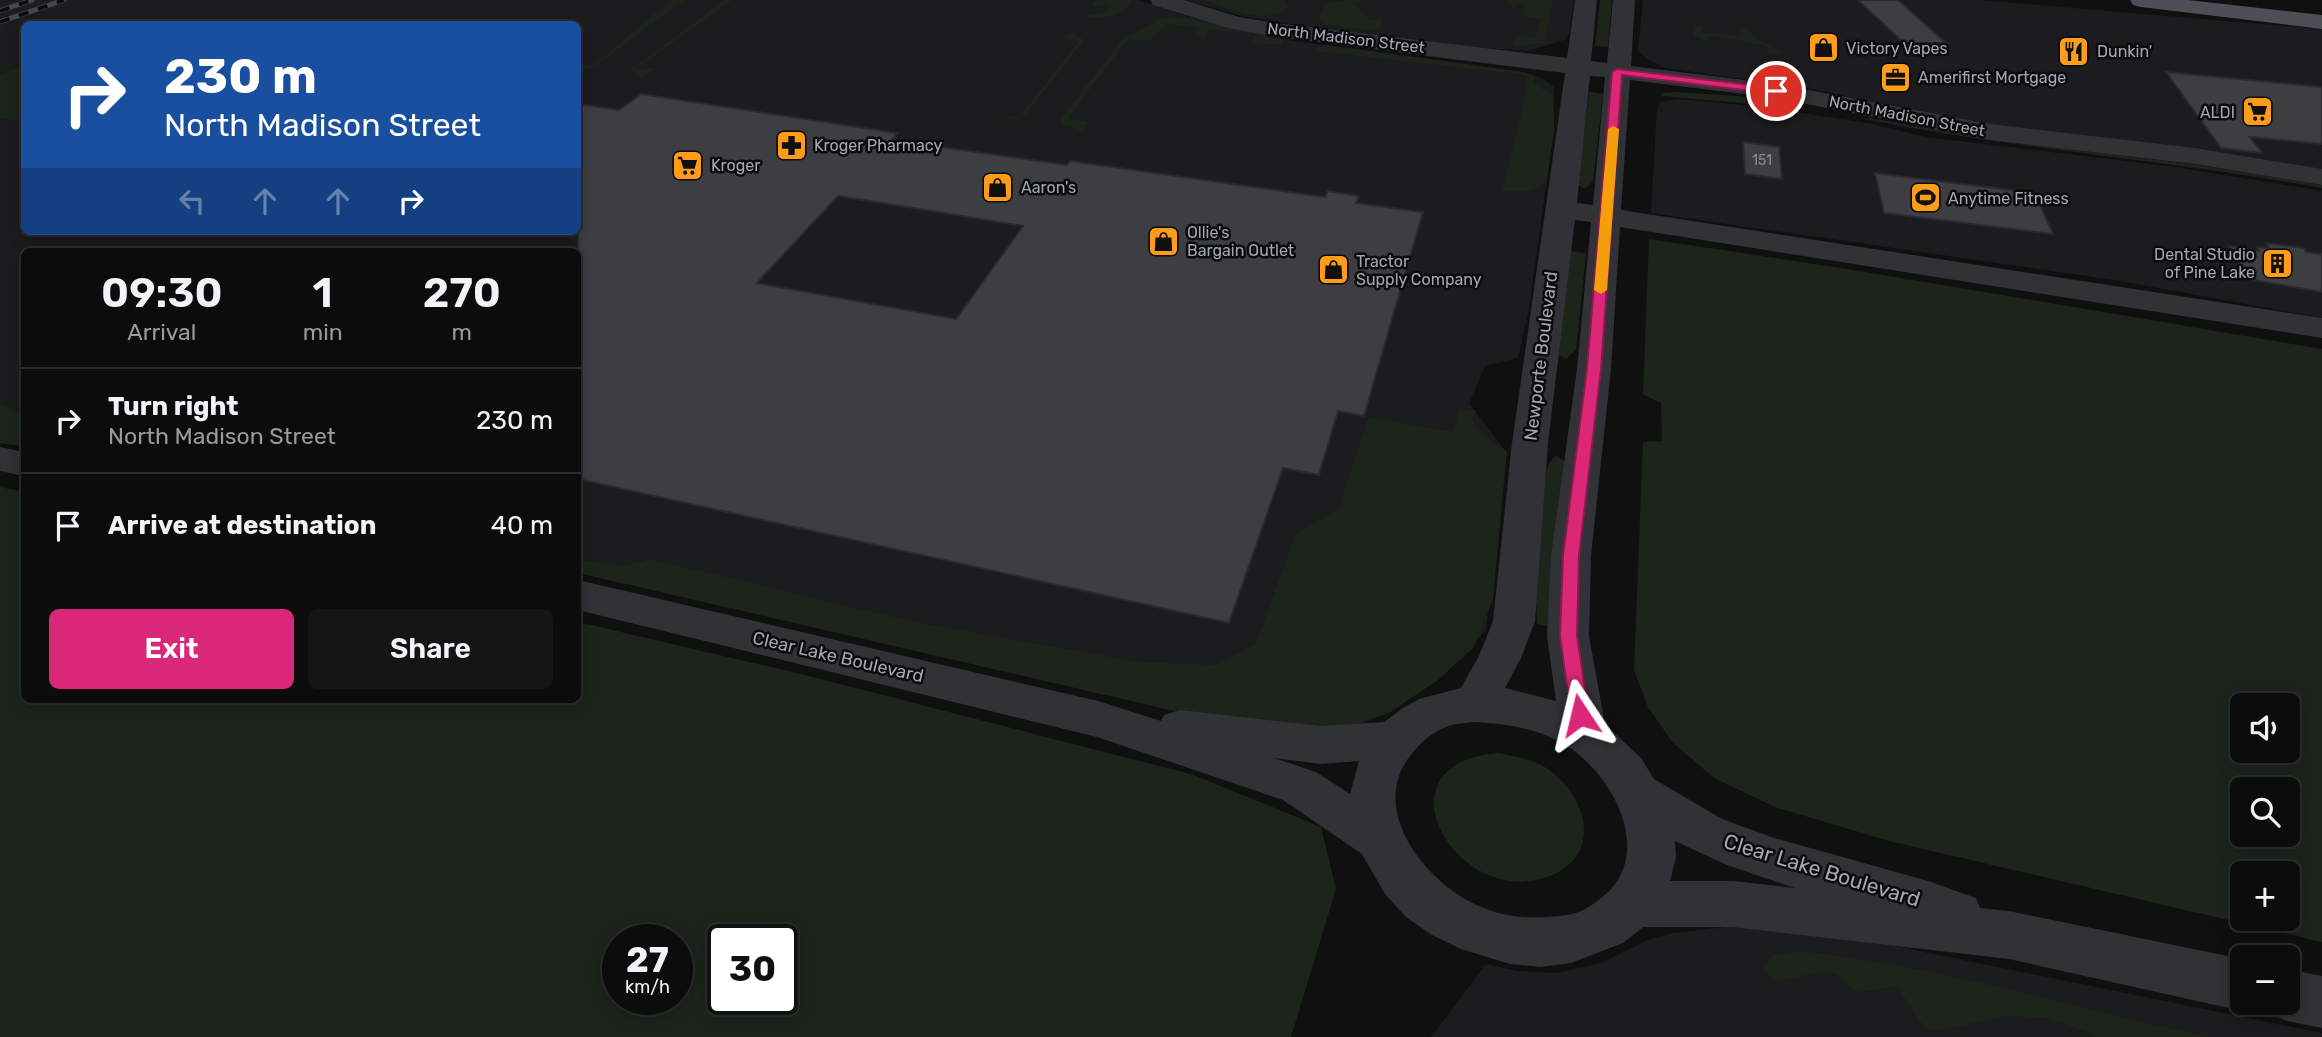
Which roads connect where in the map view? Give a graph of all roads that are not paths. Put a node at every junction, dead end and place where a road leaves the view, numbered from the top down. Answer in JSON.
{"nodes":[{"id":1,"x":1161,"y":0,"type":"edge"},
{"id":2,"x":1586,"y":0,"type":"edge"},
{"id":3,"x":1624,"y":0,"type":"edge"},
{"id":4,"x":2141,"y":0,"type":"edge"},
{"id":5,"x":2223,"y":0,"type":"edge"},
{"id":6,"x":2322,"y":8,"type":"edge"},
{"id":7,"x":2322,"y":22,"type":"edge"},
{"id":8,"x":1578,"y":67,"type":"junction"},
{"id":9,"x":1617,"y":72,"type":"junction"},
{"id":10,"x":2322,"y":177,"type":"edge"},
{"id":11,"x":1562,"y":209,"type":"junction"},
{"id":12,"x":1607,"y":216,"type":"junction"},
{"id":13,"x":2322,"y":328,"type":"edge"},
{"id":14,"x":1536,"y":402,"type":"junction"},
{"id":15,"x":1587,"y":411,"type":"junction"},
{"id":16,"x":0,"y":459,"type":"edge"},
{"id":17,"x":21,"y":463,"type":"edge"},
{"id":18,"x":581,"y":596,"type":"edge"},
{"id":19,"x":1475,"y":704,"type":"junction"},
{"id":20,"x":1098,"y":719,"type":"junction"},
{"id":21,"x":1584,"y":734,"type":"junction"},
{"id":22,"x":1394,"y":740,"type":"junction"},
{"id":23,"x":1640,"y":794,"type":"junction"},
{"id":24,"x":1379,"y":839,"type":"junction"},
{"id":25,"x":1632,"y":904,"type":"junction"},
{"id":26,"x":2009,"y":935,"type":"junction"},
{"id":27,"x":2230,"y":982,"type":"edge"},
{"id":28,"x":2300,"y":998,"type":"edge"},
{"id":29,"x":2322,"y":1002,"type":"edge"}],
"edges":[{"from":1,"to":8,"type":"street","name":"North Madison Street"},
{"from":2,"to":8,"type":"street","name":"Newporte Boulevard"},
{"from":3,"to":9,"type":"street"},
{"from":4,"to":7,"type":"main road"},
{"from":5,"to":6,"type":"main road"},
{"from":8,"to":9,"type":"street","name":"North Madison Street"},
{"from":8,"to":11,"type":"street","name":"Newporte Boulevard"},
{"from":9,"to":10,"type":"street","name":"North Madison Street"},
{"from":9,"to":12,"type":"street"},
{"from":11,"to":12,"type":"street"},
{"from":11,"to":14,"type":"street","name":"Newporte Boulevard"},
{"from":12,"to":13,"type":"street"},
{"from":12,"to":15,"type":"street"},
{"from":14,"to":15,"type":"street"},
{"from":14,"to":19,"type":"street","name":"Newporte Boulevard"},
{"from":15,"to":21,"type":"street"},
{"from":16,"to":17,"type":"street"},
{"from":18,"to":20,"type":"street","name":"Clear Lake Boulevard"},
{"from":19,"to":21,"type":"street"},
{"from":19,"to":22,"type":"street"},
{"from":20,"to":22,"type":"street","name":"Clear Lake Boulevard"},
{"from":20,"to":24,"type":"street","name":"Clear Lake Boulevard"},
{"from":21,"to":23,"type":"street"},
{"from":22,"to":24,"type":"street"},
{"from":23,"to":25,"type":"street"},
{"from":23,"to":26,"type":"street","name":"Clear Lake Boulevard"},
{"from":24,"to":25,"type":"street"},
{"from":25,"to":26,"type":"street","name":"Clear Lake Boulevard"},
{"from":26,"to":27,"type":"street","name":"Clear Lake Boulevard"},
{"from":28,"to":29,"type":"street"}]}
